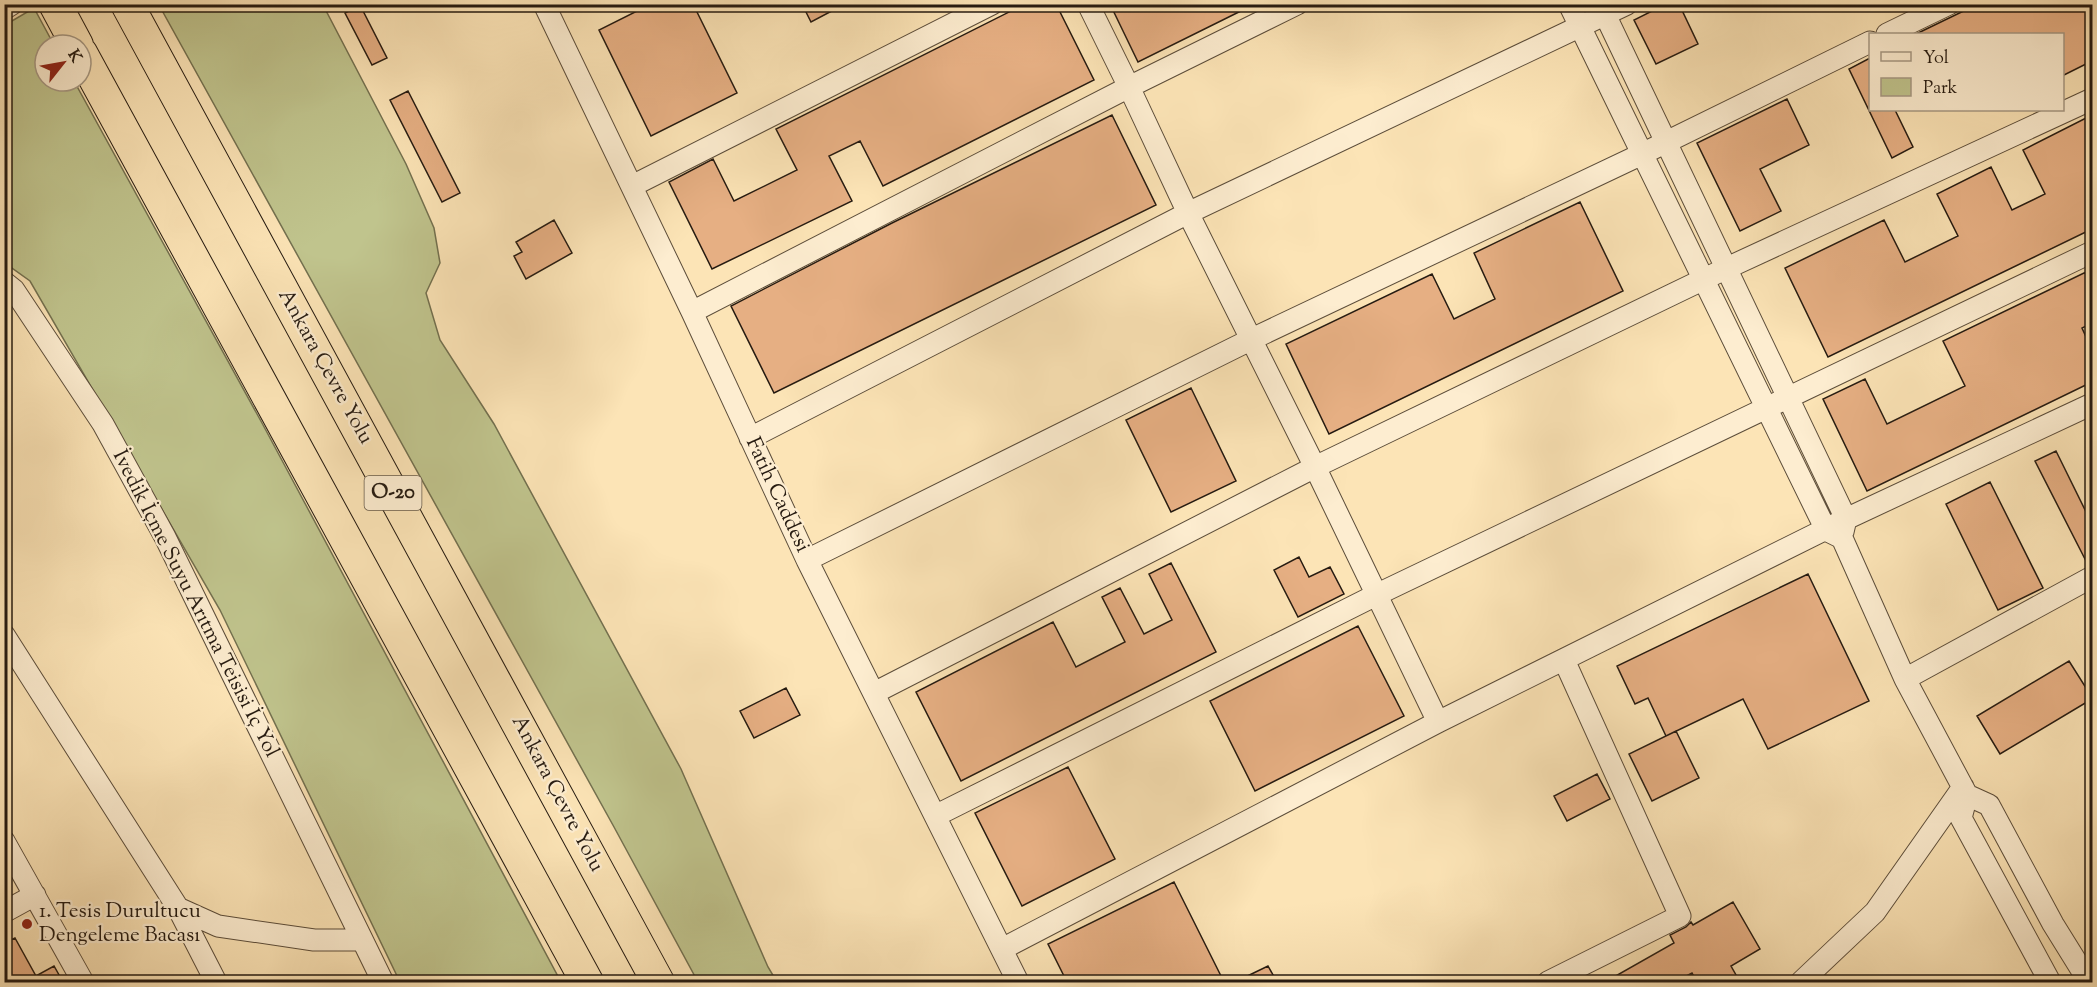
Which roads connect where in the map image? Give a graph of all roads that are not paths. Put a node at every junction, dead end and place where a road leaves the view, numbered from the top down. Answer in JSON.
{"nodes":[{"id":1,"x":12,"y":4,"type":"edge"},
{"id":2,"x":127,"y":4,"type":"edge"},
{"id":3,"x":544,"y":4,"type":"edge"},
{"id":4,"x":992,"y":4,"type":"edge"},
{"id":5,"x":1088,"y":4,"type":"edge"},
{"id":6,"x":1297,"y":4,"type":"edge"},
{"id":7,"x":1569,"y":4,"type":"edge"},
{"id":8,"x":1627,"y":4,"type":"edge"},
{"id":9,"x":1949,"y":4,"type":"edge"},
{"id":10,"x":4,"y":9,"type":"edge"},
{"id":11,"x":58,"y":10,"type":"edge"},
{"id":12,"x":1603,"y":10,"type":"edge"},
{"id":13,"x":1580,"y":27,"type":"junction"},
{"id":14,"x":70,"y":33,"type":"edge"},
{"id":15,"x":1889,"y":33,"type":"edge"},
{"id":16,"x":1869,"y":42,"type":"edge"},
{"id":17,"x":93,"y":75,"type":"edge"},
{"id":18,"x":1129,"y":87,"type":"junction"},
{"id":19,"x":2092,"y":99,"type":"edge"},
{"id":20,"x":1665,"y":141,"type":"junction"},
{"id":21,"x":1642,"y":154,"type":"junction"},
{"id":22,"x":632,"y":186,"type":"junction"},
{"id":23,"x":1188,"y":213,"type":"junction"},
{"id":24,"x":2092,"y":252,"type":"edge"},
{"id":25,"x":1726,"y":268,"type":"junction"},
{"id":26,"x":1703,"y":280,"type":"junction"},
{"id":27,"x":4,"y":282,"type":"edge"},
{"id":28,"x":692,"y":312,"type":"junction"},
{"id":29,"x":1252,"y":339,"type":"junction"},
{"id":30,"x":1788,"y":397,"type":"junction"},
{"id":31,"x":2092,"y":404,"type":"edge"},
{"id":32,"x":1766,"y":408,"type":"junction"},
{"id":33,"x":750,"y":438,"type":"junction"},
{"id":34,"x":1315,"y":467,"type":"junction"},
{"id":35,"x":1838,"y":529,"type":"junction"},
{"id":36,"x":807,"y":560,"type":"junction"},
{"id":37,"x":2092,"y":577,"type":"edge"},
{"id":38,"x":1376,"y":595,"type":"junction"},
{"id":39,"x":4,"y":634,"type":"edge"},
{"id":40,"x":1564,"y":660,"type":"junction"},
{"id":41,"x":1905,"y":679,"type":"junction"},
{"id":42,"x":874,"y":693,"type":"junction"},
{"id":43,"x":1438,"y":722,"type":"junction"},
{"id":44,"x":1965,"y":791,"type":"junction"},
{"id":45,"x":568,"y":813,"type":"junction"},
{"id":46,"x":934,"y":816,"type":"junction"},
{"id":47,"x":4,"y":841,"type":"edge"},
{"id":48,"x":34,"y":895,"type":"junction"},
{"id":49,"x":178,"y":908,"type":"junction"},
{"id":50,"x":4,"y":912,"type":"edge"},
{"id":51,"x":362,"y":940,"type":"junction"},
{"id":52,"x":1002,"y":949,"type":"junction"},
{"id":53,"x":2085,"y":959,"type":"edge"},
{"id":54,"x":582,"y":974,"type":"edge"},
{"id":55,"x":83,"y":982,"type":"edge"},
{"id":56,"x":216,"y":982,"type":"edge"},
{"id":57,"x":383,"y":982,"type":"edge"},
{"id":58,"x":658,"y":982,"type":"edge"},
{"id":59,"x":671,"y":982,"type":"edge"},
{"id":60,"x":1018,"y":982,"type":"edge"},
{"id":61,"x":1548,"y":982,"type":"edge"},
{"id":62,"x":1801,"y":982,"type":"edge"},
{"id":63,"x":2050,"y":982,"type":"edge"},
{"id":64,"x":2089,"y":982,"type":"edge"}],
"edges":[{"from":1,"to":10,"type":"street"},
{"from":2,"to":45,"type":"highway","name":"Ankara Çevre Yolu","number":"O-20"},
{"from":3,"to":22,"type":"street","name":"Fatih Caddesi"},
{"from":4,"to":22,"type":"street"},
{"from":5,"to":18,"type":"street"},
{"from":6,"to":18,"type":"street"},
{"from":7,"to":13,"type":"street"},
{"from":8,"to":12,"type":"street"},
{"from":9,"to":15,"type":"street"},
{"from":11,"to":14,"type":"highway"},
{"from":12,"to":13,"type":"street"},
{"from":12,"to":20,"type":"street"},
{"from":13,"to":21,"type":"street"},
{"from":13,"to":23,"type":"street"},
{"from":16,"to":20,"type":"street"},
{"from":17,"to":54,"type":"highway","number":"O-20"},
{"from":18,"to":23,"type":"street"},
{"from":18,"to":28,"type":"street"},
{"from":19,"to":25,"type":"street"},
{"from":20,"to":21,"type":"street"},
{"from":20,"to":25,"type":"street"},
{"from":21,"to":26,"type":"street"},
{"from":21,"to":29,"type":"street"},
{"from":22,"to":28,"type":"street","name":"Fatih Caddesi"},
{"from":23,"to":29,"type":"street"},
{"from":23,"to":33,"type":"street"},
{"from":24,"to":30,"type":"street"},
{"from":25,"to":26,"type":"street"},
{"from":25,"to":30,"type":"street"},
{"from":26,"to":32,"type":"street"},
{"from":26,"to":34,"type":"street"},
{"from":27,"to":51,"type":"street","name":"İvedik İçme Suyu Arıtma Teisisi İç Yol"},
{"from":28,"to":33,"type":"street","name":"Fatih Caddesi"},
{"from":29,"to":34,"type":"street"},
{"from":29,"to":36,"type":"street"},
{"from":30,"to":32,"type":"street"},
{"from":30,"to":35,"type":"street"},
{"from":31,"to":35,"type":"street"},
{"from":32,"to":35,"type":"street"},
{"from":32,"to":38,"type":"street"},
{"from":33,"to":36,"type":"street","name":"Fatih Caddesi"},
{"from":34,"to":38,"type":"street"},
{"from":34,"to":42,"type":"street"},
{"from":35,"to":40,"type":"street"},
{"from":35,"to":41,"type":"street"},
{"from":36,"to":42,"type":"street","name":"Fatih Caddesi"},
{"from":37,"to":41,"type":"street"},
{"from":38,"to":43,"type":"street"},
{"from":38,"to":46,"type":"street"},
{"from":39,"to":49,"type":"street"},
{"from":40,"to":43,"type":"street"},
{"from":40,"to":61,"type":"street"},
{"from":41,"to":44,"type":"street"},
{"from":42,"to":46,"type":"street","name":"Fatih Caddesi"},
{"from":43,"to":52,"type":"street"},
{"from":44,"to":53,"type":"street"},
{"from":44,"to":62,"type":"street"},
{"from":44,"to":63,"type":"street"},
{"from":45,"to":58,"type":"highway","name":"Ankara Çevre Yolu","number":"O-20"},
{"from":45,"to":59,"type":"highway"},
{"from":46,"to":52,"type":"street","name":"Fatih Caddesi"},
{"from":47,"to":48,"type":"street"},
{"from":48,"to":50,"type":"street"},
{"from":48,"to":55,"type":"street"},
{"from":49,"to":51,"type":"street"},
{"from":49,"to":56,"type":"street"},
{"from":51,"to":57,"type":"street","name":"İvedik İçme Suyu Arıtma Teisisi İç Yol"},
{"from":52,"to":60,"type":"street","name":"Fatih Caddesi"},
{"from":53,"to":64,"type":"street"}]}
